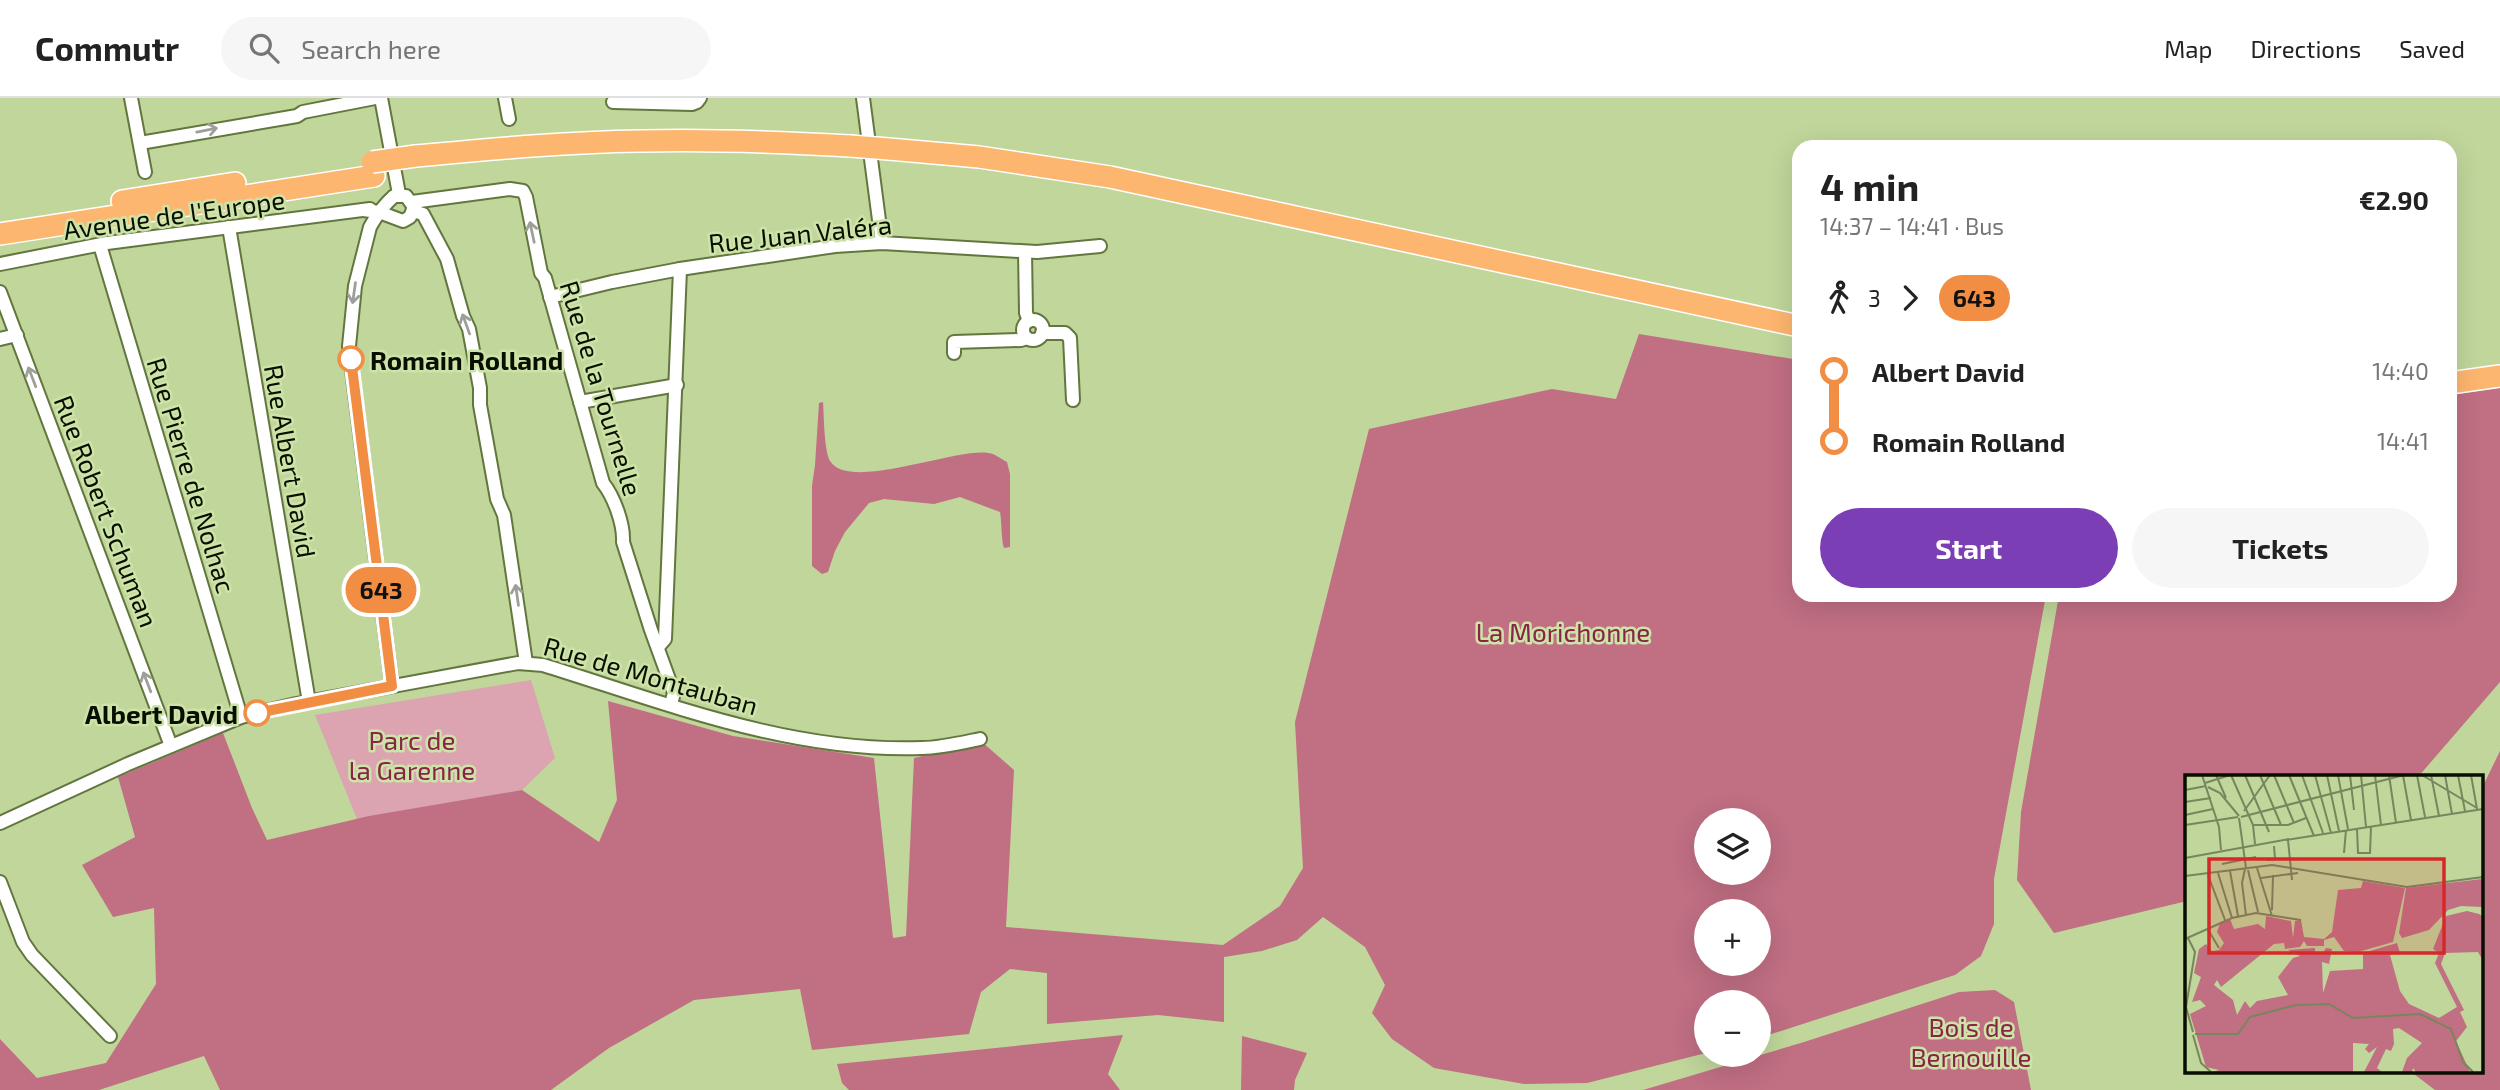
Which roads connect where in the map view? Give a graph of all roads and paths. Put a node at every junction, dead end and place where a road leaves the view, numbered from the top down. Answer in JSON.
{"nodes":[{"id":1,"x":131,"y":98,"type":"edge"},
{"id":2,"x":375,"y":98,"type":"edge"},
{"id":3,"x":381,"y":98,"type":"edge"},
{"id":4,"x":505,"y":98,"type":"edge"},
{"id":5,"x":699,"y":98,"type":"edge"},
{"id":6,"x":863,"y":98,"type":"edge"},
{"id":7,"x":613,"y":102,"type":"dead end"},
{"id":8,"x":509,"y":119,"type":"dead end"},
{"id":9,"x":140,"y":143,"type":"junction"},
{"id":10,"x":889,"y":155,"type":"junction"},
{"id":11,"x":373,"y":169,"type":"junction"},
{"id":12,"x":145,"y":172,"type":"dead end"},
{"id":13,"x":399,"y":194,"type":"junction"},
{"id":14,"x":413,"y":207,"type":"junction"},
{"id":15,"x":359,"y":211,"type":"junction"},
{"id":16,"x":386,"y":211,"type":"junction"},
{"id":17,"x":0,"y":220,"type":"edge"},
{"id":18,"x":229,"y":227,"type":"junction"},
{"id":19,"x":370,"y":227,"type":"junction"},
{"id":20,"x":0,"y":234,"type":"edge"},
{"id":21,"x":882,"y":243,"type":"junction"},
{"id":22,"x":100,"y":245,"type":"junction"},
{"id":23,"x":1100,"y":246,"type":"dead end"},
{"id":24,"x":1025,"y":251,"type":"junction"},
{"id":25,"x":0,"y":264,"type":"edge"},
{"id":26,"x":680,"y":269,"type":"junction"},
{"id":27,"x":0,"y":292,"type":"edge"},
{"id":28,"x":550,"y":297,"type":"junction"},
{"id":29,"x":1029,"y":321,"type":"junction"},
{"id":30,"x":1792,"y":324,"type":"edge"},
{"id":31,"x":1042,"y":333,"type":"junction"},
{"id":32,"x":17,"y":335,"type":"junction"},
{"id":33,"x":1027,"y":338,"type":"junction"},
{"id":34,"x":1792,"y":338,"type":"edge"},
{"id":35,"x":0,"y":339,"type":"edge"},
{"id":36,"x":954,"y":353,"type":"dead end"},
{"id":37,"x":2500,"y":362,"type":"edge"},
{"id":38,"x":2457,"y":368,"type":"edge"},
{"id":39,"x":2500,"y":376,"type":"edge"},
{"id":40,"x":2457,"y":382,"type":"edge"},
{"id":41,"x":677,"y":384,"type":"junction"},
{"id":42,"x":1073,"y":400,"type":"dead end"},
{"id":43,"x":580,"y":402,"type":"junction"},
{"id":44,"x":658,"y":647,"type":"junction"},
{"id":45,"x":526,"y":663,"type":"junction"},
{"id":46,"x":392,"y":686,"type":"junction"},
{"id":47,"x":309,"y":702,"type":"junction"},
{"id":48,"x":671,"y":705,"type":"junction"},
{"id":49,"x":241,"y":717,"type":"junction"},
{"id":50,"x":980,"y":739,"type":"dead end"},
{"id":51,"x":171,"y":746,"type":"junction"},
{"id":52,"x":0,"y":823,"type":"edge"},
{"id":53,"x":0,"y":882,"type":"edge"},
{"id":54,"x":110,"y":1035,"type":"dead end"}],
"edges":[{"from":1,"to":9,"type":"street"},
{"from":9,"to":2,"type":"street","one_way":true},
{"from":3,"to":13,"type":"street"},
{"from":4,"to":8,"type":"street"},
{"from":5,"to":7,"type":"street"},
{"from":6,"to":21,"type":"street"},
{"from":9,"to":12,"type":"street"},
{"from":10,"to":11,"type":"highway","bridge":true},
{"from":10,"to":30,"type":"highway"},
{"from":10,"to":34,"type":"highway"},
{"from":11,"to":17,"type":"highway"},
{"from":11,"to":20,"type":"highway"},
{"from":13,"to":14,"type":"street"},
{"from":13,"to":16,"type":"street"},
{"from":14,"to":16,"type":"street"},
{"from":28,"to":14,"type":"street","name":"Rue de la Tournelle","one_way":true},
{"from":45,"to":14,"type":"street","one_way":true},
{"from":15,"to":16,"type":"street","name":"Avenue de l'Europe"},
{"from":15,"to":18,"type":"street","name":"Avenue de l'Europe"},
{"from":15,"to":19,"type":"street"},
{"from":16,"to":19,"type":"street"},
{"from":18,"to":22,"type":"street","name":"Avenue de l'Europe"},
{"from":18,"to":47,"type":"street","name":"Rue Albert David"},
{"from":19,"to":46,"type":"street","one_way":true},
{"from":21,"to":24,"type":"street","name":"Rue Juan Valéra"},
{"from":21,"to":26,"type":"street","name":"Rue Juan Valéra"},
{"from":22,"to":25,"type":"street","name":"Avenue de l'Europe"},
{"from":22,"to":49,"type":"street","name":"Rue Pierre de Nolhac"},
{"from":23,"to":24,"type":"street","name":"Rue Juan Valéra"},
{"from":24,"to":29,"type":"street"},
{"from":26,"to":28,"type":"street","name":"Rue Juan Valéra"},
{"from":26,"to":41,"type":"street"},
{"from":27,"to":32,"type":"street","name":"Rue Robert Schuman"},
{"from":28,"to":43,"type":"street","name":"Rue de la Tournelle"},
{"from":29,"to":31,"type":"street"},
{"from":29,"to":33,"type":"street"},
{"from":31,"to":33,"type":"street"},
{"from":31,"to":42,"type":"street"},
{"from":32,"to":35,"type":"street"},
{"from":51,"to":32,"type":"street","name":"Rue Robert Schuman","one_way":true},
{"from":33,"to":36,"type":"street"},
{"from":37,"to":38,"type":"highway"},
{"from":39,"to":40,"type":"highway"},
{"from":41,"to":43,"type":"street"},
{"from":41,"to":44,"type":"street"},
{"from":43,"to":44,"type":"street","name":"Rue de la Tournelle"},
{"from":44,"to":48,"type":"street","name":"Rue de la Tournelle"},
{"from":45,"to":46,"type":"street","name":"Rue de Montauban"},
{"from":45,"to":48,"type":"street","name":"Rue de Montauban"},
{"from":46,"to":47,"type":"street","name":"Rue de Montauban"},
{"from":47,"to":49,"type":"street","name":"Rue de Montauban"},
{"from":48,"to":50,"type":"street","name":"Rue de Montauban"},
{"from":49,"to":51,"type":"street","name":"Rue de Montauban"},
{"from":51,"to":52,"type":"street","name":"Rue de Montauban"},
{"from":53,"to":54,"type":"street"}]}
